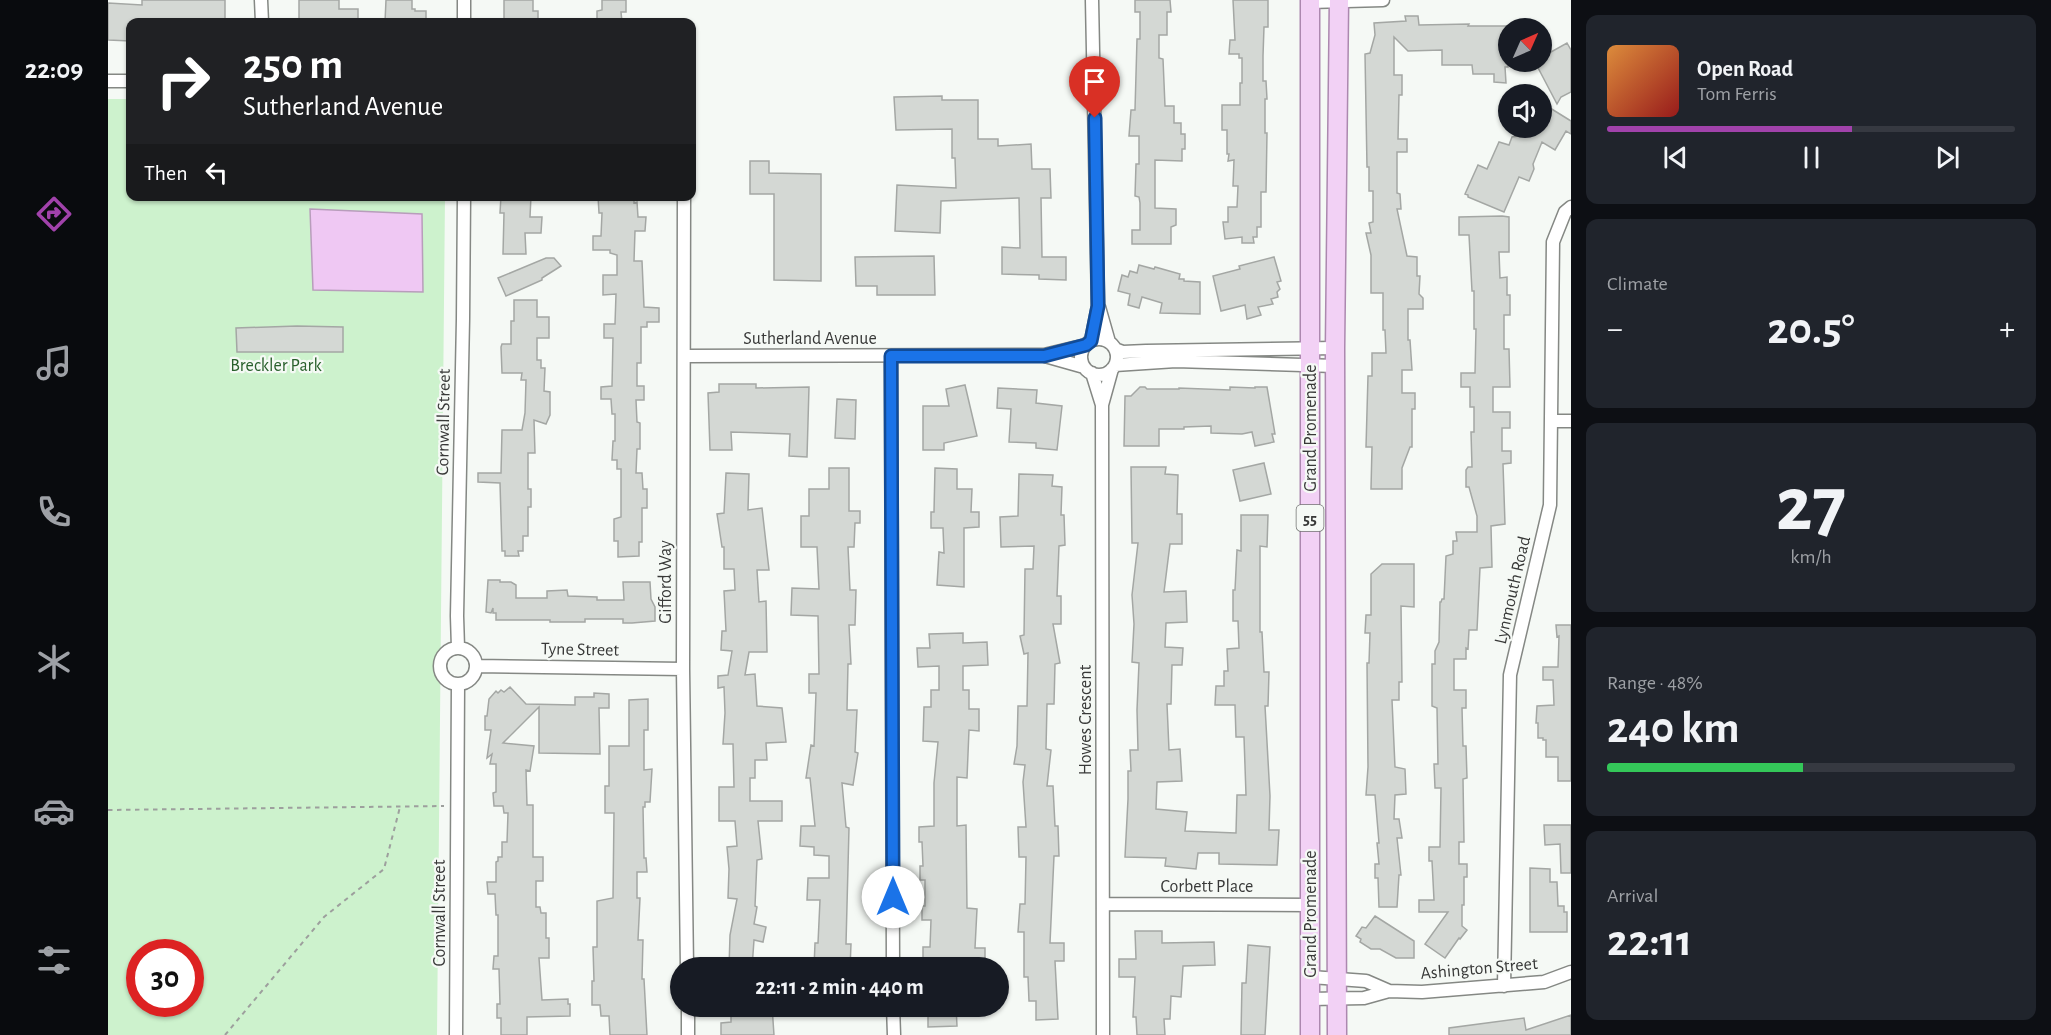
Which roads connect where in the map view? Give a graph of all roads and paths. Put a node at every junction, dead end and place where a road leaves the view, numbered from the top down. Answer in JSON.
{"nodes":[{"id":1,"x":261,"y":0,"type":"edge"},
{"id":2,"x":464,"y":0,"type":"edge"},
{"id":3,"x":1092,"y":0,"type":"edge"},
{"id":4,"x":1383,"y":0,"type":"edge"},
{"id":5,"x":1310,"y":1,"type":"edge"},
{"id":6,"x":1339,"y":1,"type":"edge"},
{"id":7,"x":262,"y":18,"type":"edge"},
{"id":8,"x":464,"y":18,"type":"edge"},
{"id":9,"x":108,"y":81,"type":"edge"},
{"id":10,"x":126,"y":81,"type":"edge"},
{"id":11,"x":464,"y":201,"type":"edge"},
{"id":12,"x":684,"y":201,"type":"edge"},
{"id":13,"x":1571,"y":207,"type":"edge"},
{"id":14,"x":1098,"y":306,"type":"junction"},
{"id":15,"x":1089,"y":343,"type":"junction"},
{"id":16,"x":1112,"y":346,"type":"junction"},
{"id":17,"x":685,"y":356,"type":"junction"},
{"id":18,"x":891,"y":356,"type":"junction"},
{"id":19,"x":1044,"y":356,"type":"junction"},
{"id":20,"x":1220,"y":357,"type":"junction"},
{"id":21,"x":1310,"y":357,"type":"junction"},
{"id":22,"x":1335,"y":357,"type":"junction"},
{"id":23,"x":1113,"y":367,"type":"junction"},
{"id":24,"x":1088,"y":370,"type":"junction"},
{"id":25,"x":1102,"y":405,"type":"junction"},
{"id":26,"x":1552,"y":421,"type":"junction"},
{"id":27,"x":1571,"y":421,"type":"edge"},
{"id":28,"x":1310,"y":562,"type":"junction"},
{"id":29,"x":1335,"y":563,"type":"junction"},
{"id":30,"x":458,"y":648,"type":"junction"},
{"id":31,"x":476,"y":666,"type":"junction"},
{"id":32,"x":682,"y":669,"type":"junction"},
{"id":33,"x":458,"y":684,"type":"junction"},
{"id":34,"x":400,"y":807,"type":"junction"},
{"id":35,"x":458,"y":807,"type":"junction"},
{"id":36,"x":108,"y":810,"type":"edge"},
{"id":37,"x":1103,"y":904,"type":"junction"},
{"id":38,"x":1311,"y":905,"type":"junction"},
{"id":39,"x":687,"y":957,"type":"edge"},
{"id":40,"x":893,"y":957,"type":"edge"},
{"id":41,"x":1571,"y":972,"type":"edge"},
{"id":42,"x":1311,"y":977,"type":"junction"},
{"id":43,"x":1337,"y":978,"type":"junction"},
{"id":44,"x":1504,"y":986,"type":"junction"},
{"id":45,"x":1389,"y":991,"type":"junction"},
{"id":46,"x":1310,"y":999,"type":"junction"},
{"id":47,"x":1337,"y":999,"type":"junction"},
{"id":48,"x":688,"y":1017,"type":"edge"},
{"id":49,"x":893,"y":1017,"type":"edge"},
{"id":50,"x":225,"y":1035,"type":"edge"},
{"id":51,"x":456,"y":1035,"type":"edge"},
{"id":52,"x":688,"y":1035,"type":"edge"},
{"id":53,"x":894,"y":1035,"type":"edge"},
{"id":54,"x":1103,"y":1035,"type":"edge"},
{"id":55,"x":1310,"y":1035,"type":"edge"},
{"id":56,"x":1337,"y":1035,"type":"edge"}],
"edges":[{"from":1,"to":7,"type":"street"},
{"from":2,"to":8,"type":"street"},
{"from":3,"to":14,"type":"street"},
{"from":4,"to":6,"type":"street"},
{"from":5,"to":6,"type":"street"},
{"from":5,"to":21,"type":"main road","name":"Grand Promenade","number":"55"},
{"from":6,"to":22,"type":"main road","name":"Grand Promenade","number":"55"},
{"from":9,"to":10,"type":"street"},
{"from":11,"to":30,"type":"street","name":"Cornwall Street"},
{"from":12,"to":17,"type":"street","name":"Gifford Way"},
{"from":13,"to":26,"type":"street","name":"Lynmouth Road"},
{"from":14,"to":15,"type":"street"},
{"from":14,"to":16,"type":"street"},
{"from":15,"to":16,"type":"street"},
{"from":15,"to":19,"type":"street","name":"Sutherland Avenue"},
{"from":15,"to":24,"type":"street"},
{"from":16,"to":20,"type":"street"},
{"from":16,"to":23,"type":"street"},
{"from":17,"to":18,"type":"street","name":"Sutherland Avenue"},
{"from":17,"to":32,"type":"street","name":"Gifford Way"},
{"from":18,"to":19,"type":"street","name":"Sutherland Avenue"},
{"from":18,"to":40,"type":"street"},
{"from":19,"to":24,"type":"street","name":"Sutherland Avenue"},
{"from":20,"to":21,"type":"street"},
{"from":20,"to":23,"type":"street"},
{"from":21,"to":22,"type":"street"},
{"from":21,"to":22,"type":"street"},
{"from":21,"to":28,"type":"main road","name":"Grand Promenade","number":"55"},
{"from":22,"to":29,"type":"main road","name":"Grand Promenade","number":"55"},
{"from":23,"to":24,"type":"street"},
{"from":23,"to":25,"type":"street","name":"Howes Crescent"},
{"from":24,"to":25,"type":"street","name":"Howes Crescent"},
{"from":25,"to":37,"type":"street","name":"Howes Crescent"},
{"from":26,"to":27,"type":"street"},
{"from":26,"to":44,"type":"street","name":"Lynmouth Road"},
{"from":28,"to":29,"type":"main road"},
{"from":28,"to":38,"type":"main road","name":"Grand Promenade","number":"55"},
{"from":29,"to":43,"type":"main road","name":"Grand Promenade","number":"55"},
{"from":30,"to":31,"type":"street"},
{"from":30,"to":33,"type":"street"},
{"from":31,"to":32,"type":"street","name":"Tyne Street"},
{"from":31,"to":33,"type":"street"},
{"from":32,"to":39,"type":"street","name":"Gifford Way"},
{"from":33,"to":35,"type":"street","name":"Cornwall Street"},
{"from":34,"to":35,"type":"path"},
{"from":34,"to":36,"type":"path"},
{"from":34,"to":50,"type":"path"},
{"from":35,"to":51,"type":"street","name":"Cornwall Street"},
{"from":37,"to":38,"type":"street","name":"Corbett Place"},
{"from":37,"to":54,"type":"street","name":"Howes Crescent"},
{"from":38,"to":42,"type":"main road","name":"Grand Promenade","number":"55"},
{"from":41,"to":44,"type":"street","name":"Ashington Street"},
{"from":42,"to":43,"type":"street","name":"Ashington Street"},
{"from":42,"to":46,"type":"main road","name":"Grand Promenade","number":"55"},
{"from":43,"to":45,"type":"street","name":"Ashington Street"},
{"from":43,"to":47,"type":"main road","name":"Grand Promenade","number":"55"},
{"from":44,"to":45,"type":"street","name":"Ashington Street"},
{"from":45,"to":47,"type":"street","name":"Ashington Street"},
{"from":46,"to":47,"type":"street","name":"Ashington Street"},
{"from":46,"to":55,"type":"main road","name":"Grand Promenade","number":"55"},
{"from":47,"to":56,"type":"main road","name":"Grand Promenade","number":"55"},
{"from":48,"to":52,"type":"street"},
{"from":49,"to":53,"type":"street"}]}
